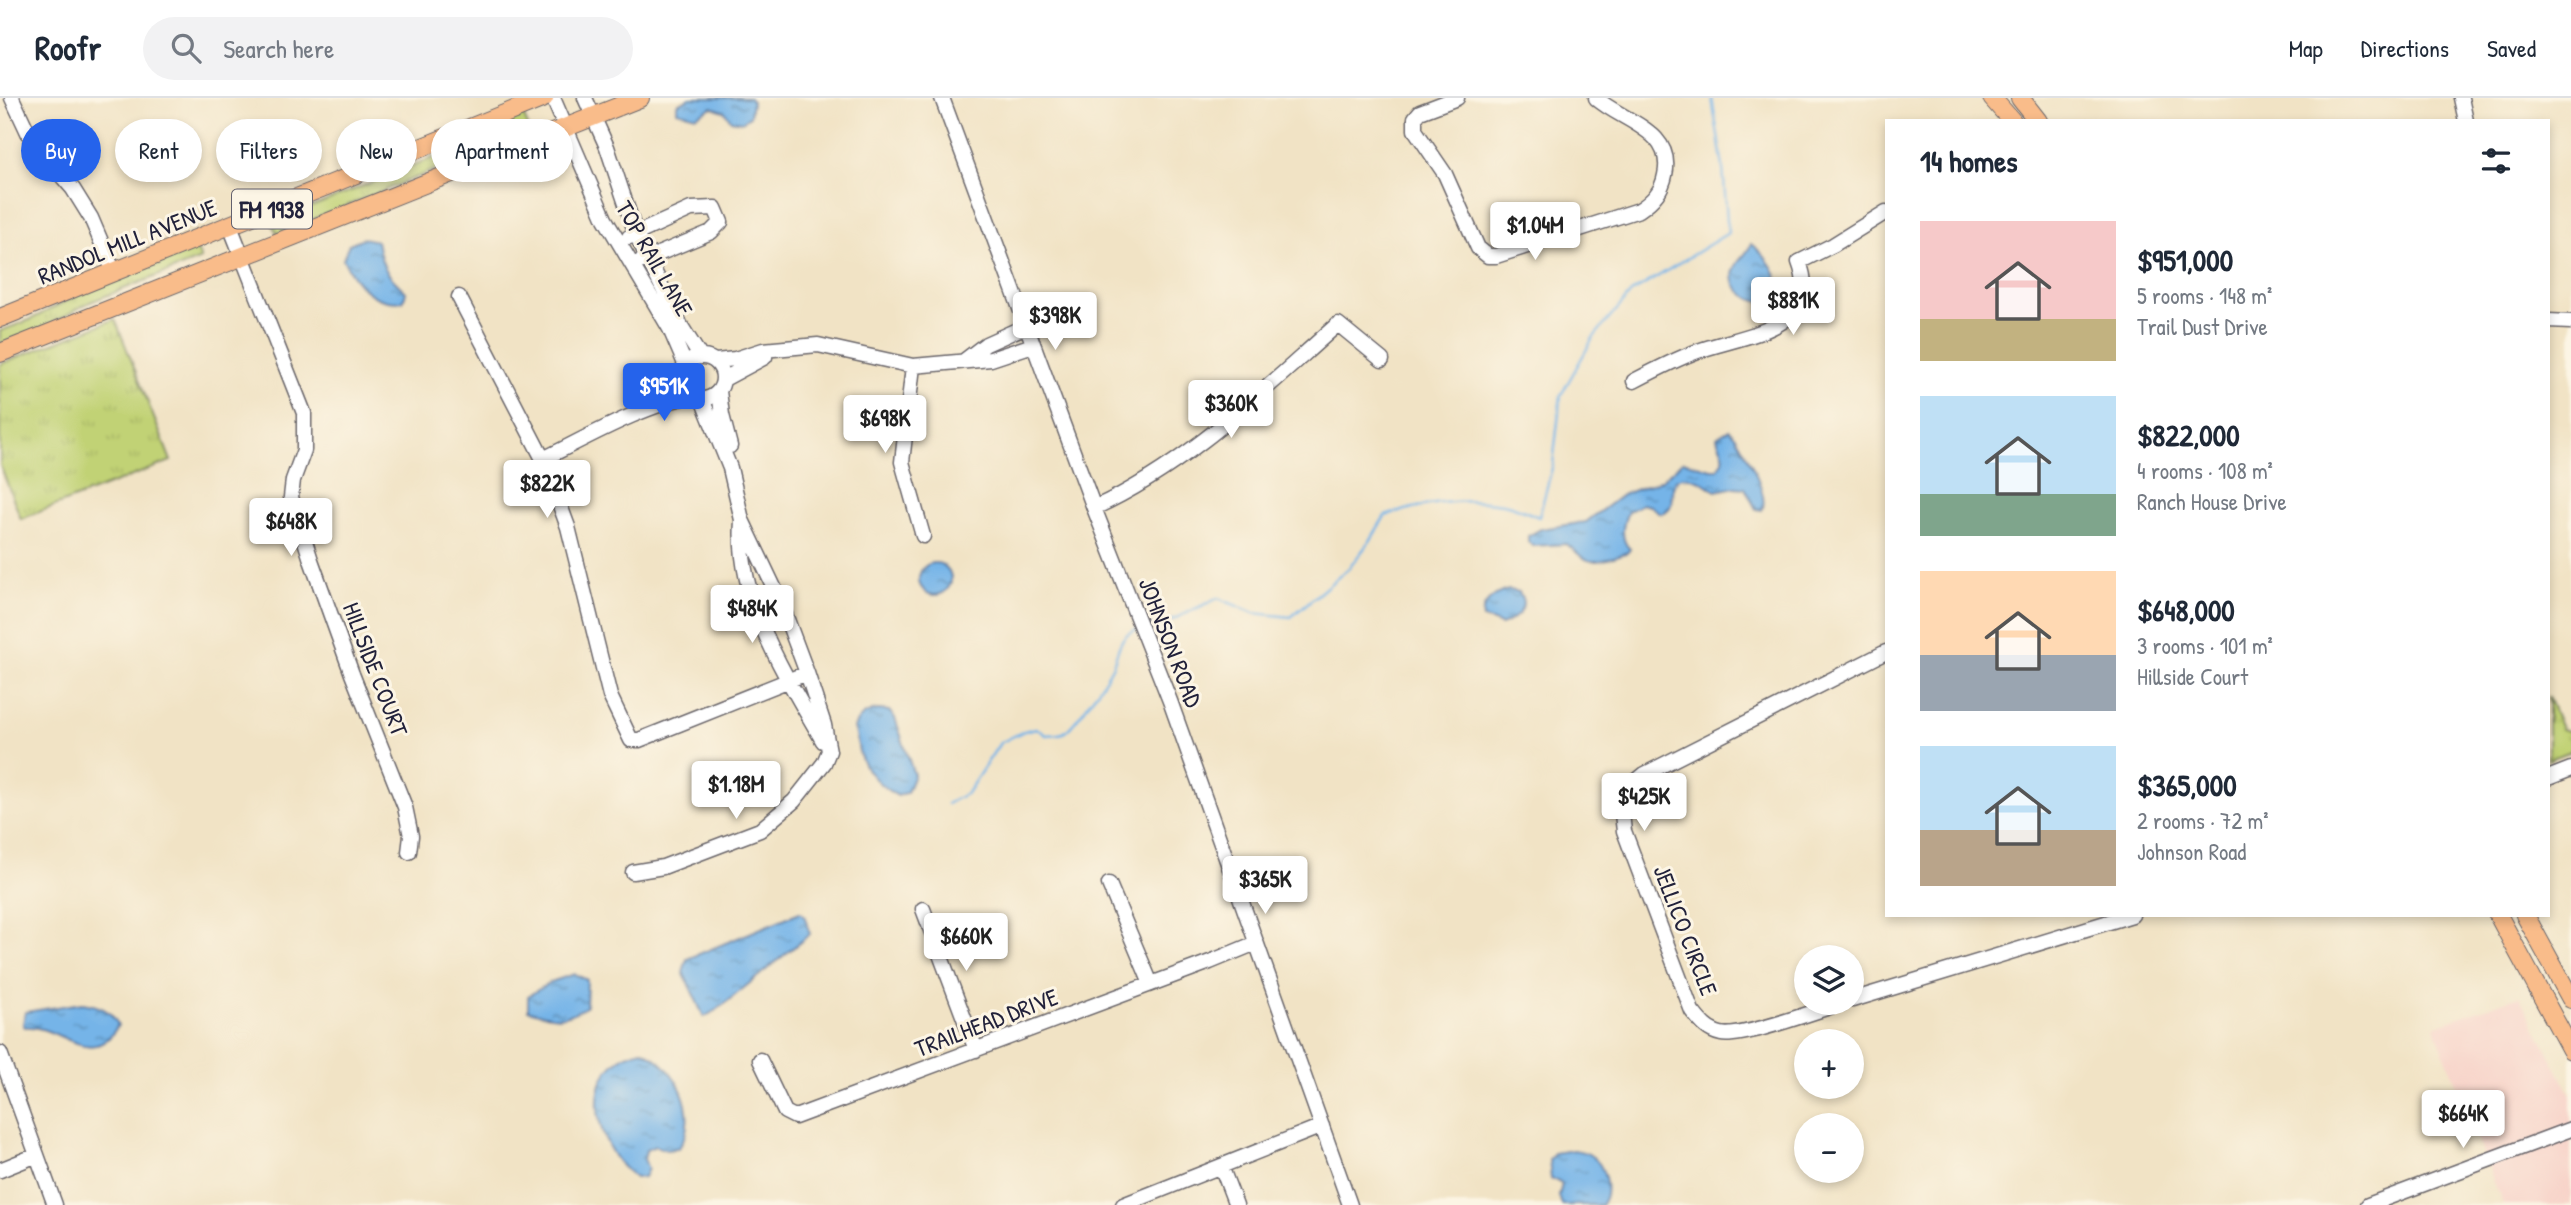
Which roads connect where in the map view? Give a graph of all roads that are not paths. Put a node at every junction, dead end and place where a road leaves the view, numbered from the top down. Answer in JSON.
{"nodes":[{"id":1,"x":12,"y":98,"type":"edge"},
{"id":2,"x":544,"y":98,"type":"edge"},
{"id":3,"x":553,"y":98,"type":"edge"},
{"id":4,"x":585,"y":98,"type":"edge"},
{"id":5,"x":640,"y":98,"type":"edge"},
{"id":6,"x":942,"y":98,"type":"edge"},
{"id":7,"x":1457,"y":98,"type":"edge"},
{"id":8,"x":1597,"y":98,"type":"edge"},
{"id":9,"x":1992,"y":98,"type":"edge"},
{"id":10,"x":2461,"y":98,"type":"edge"},
{"id":11,"x":2023,"y":114,"type":"edge"},
{"id":12,"x":592,"y":116,"type":"junction"},
{"id":13,"x":562,"y":119,"type":"edge"},
{"id":14,"x":2466,"y":119,"type":"edge"},
{"id":15,"x":573,"y":124,"type":"edge"},
{"id":16,"x":573,"y":144,"type":"edge"},
{"id":17,"x":431,"y":181,"type":"edge"},
{"id":18,"x":1885,"y":213,"type":"edge"},
{"id":19,"x":230,"y":226,"type":"junction"},
{"id":20,"x":636,"y":234,"type":"junction"},
{"id":21,"x":618,"y":242,"type":"junction"},
{"id":22,"x":242,"y":257,"type":"junction"},
{"id":23,"x":648,"y":258,"type":"junction"},
{"id":24,"x":631,"y":265,"type":"junction"},
{"id":25,"x":114,"y":272,"type":"junction"},
{"id":26,"x":459,"y":297,"type":"dead end"},
{"id":27,"x":0,"y":318,"type":"edge"},
{"id":28,"x":2550,"y":321,"type":"edge"},
{"id":29,"x":2571,"y":323,"type":"edge"},
{"id":30,"x":1026,"y":326,"type":"junction"},
{"id":31,"x":1033,"y":345,"type":"junction"},
{"id":32,"x":773,"y":349,"type":"junction"},
{"id":33,"x":0,"y":353,"type":"edge"},
{"id":34,"x":700,"y":356,"type":"junction"},
{"id":35,"x":965,"y":360,"type":"junction"},
{"id":36,"x":1382,"y":360,"type":"dead end"},
{"id":37,"x":716,"y":361,"type":"junction"},
{"id":38,"x":685,"y":364,"type":"junction"},
{"id":39,"x":913,"y":366,"type":"junction"},
{"id":40,"x":681,"y":380,"type":"junction"},
{"id":41,"x":1634,"y":381,"type":"dead end"},
{"id":42,"x":721,"y":385,"type":"junction"},
{"id":43,"x":697,"y":398,"type":"junction"},
{"id":44,"x":628,"y":418,"type":"junction"},
{"id":45,"x":543,"y":459,"type":"junction"},
{"id":46,"x":730,"y":468,"type":"junction"},
{"id":47,"x":1094,"y":508,"type":"junction"},
{"id":48,"x":742,"y":520,"type":"junction"},
{"id":49,"x":923,"y":536,"type":"dead end"},
{"id":50,"x":1885,"y":653,"type":"edge"},
{"id":51,"x":807,"y":673,"type":"junction"},
{"id":52,"x":788,"y":681,"type":"junction"},
{"id":53,"x":829,"y":751,"type":"junction"},
{"id":54,"x":2571,"y":769,"type":"edge"},
{"id":55,"x":2550,"y":777,"type":"edge"},
{"id":56,"x":410,"y":852,"type":"dead end"},
{"id":57,"x":633,"y":872,"type":"dead end"},
{"id":58,"x":1109,"y":884,"type":"dead end"},
{"id":59,"x":923,"y":909,"type":"dead end"},
{"id":60,"x":2125,"y":917,"type":"edge"},
{"id":61,"x":2499,"y":917,"type":"edge"},
{"id":62,"x":2526,"y":917,"type":"edge"},
{"id":63,"x":1256,"y":943,"type":"junction"},
{"id":64,"x":1151,"y":984,"type":"junction"},
{"id":65,"x":1864,"y":996,"type":"edge"},
{"id":66,"x":2571,"y":999,"type":"edge"},
{"id":67,"x":1801,"y":1015,"type":"edge"},
{"id":68,"x":976,"y":1050,"type":"junction"},
{"id":69,"x":2571,"y":1050,"type":"edge"},
{"id":70,"x":0,"y":1053,"type":"edge"},
{"id":71,"x":760,"y":1060,"type":"dead end"},
{"id":72,"x":1322,"y":1126,"type":"junction"},
{"id":73,"x":2571,"y":1129,"type":"edge"},
{"id":74,"x":37,"y":1155,"type":"junction"},
{"id":75,"x":1222,"y":1166,"type":"junction"},
{"id":76,"x":0,"y":1170,"type":"edge"},
{"id":77,"x":55,"y":1205,"type":"edge"},
{"id":78,"x":1123,"y":1205,"type":"edge"},
{"id":79,"x":1236,"y":1205,"type":"edge"},
{"id":80,"x":1350,"y":1205,"type":"edge"},
{"id":81,"x":2368,"y":1205,"type":"edge"}],
"edges":[{"from":1,"to":25,"type":"street"},
{"from":2,"to":19,"type":"main road","name":"RANDOL MILL AVENUE","number":"FM 1938"},
{"from":3,"to":13,"type":"street","name":"TOP RAIL LANE"},
{"from":4,"to":12,"type":"street","name":"TOP RAIL LANE"},
{"from":5,"to":12,"type":"main road","number":"FM 1938"},
{"from":6,"to":30,"type":"street","name":"JOHNSON ROAD"},
{"from":7,"to":8,"type":"street"},
{"from":9,"to":11,"type":"main road"},
{"from":10,"to":14,"type":"street"},
{"from":12,"to":15,"type":"main road","number":"FM 1938"},
{"from":12,"to":20,"type":"street","name":"TOP RAIL LANE"},
{"from":16,"to":21,"type":"street","name":"TOP RAIL LANE"},
{"from":17,"to":22,"type":"main road","number":"FM 1938"},
{"from":18,"to":41,"type":"street"},
{"from":19,"to":22,"type":"street","name":"HILLSIDE COURT"},
{"from":19,"to":25,"type":"main road","name":"RANDOL MILL AVENUE","number":"FM 1938"},
{"from":20,"to":21,"type":"street"},
{"from":20,"to":23,"type":"street","name":"TOP RAIL LANE"},
{"from":20,"to":23,"type":"street"},
{"from":21,"to":24,"type":"street","name":"TOP RAIL LANE"},
{"from":22,"to":33,"type":"main road","number":"FM 1938"},
{"from":22,"to":56,"type":"street","name":"HILLSIDE COURT"},
{"from":23,"to":24,"type":"street"},
{"from":23,"to":34,"type":"street","name":"TOP RAIL LANE"},
{"from":24,"to":38,"type":"street","name":"TOP RAIL LANE"},
{"from":25,"to":27,"type":"main road","name":"RANDOL MILL AVENUE","number":"FM 1938"},
{"from":26,"to":45,"type":"street"},
{"from":28,"to":29,"type":"street"},
{"from":30,"to":31,"type":"street","name":"JOHNSON ROAD"},
{"from":30,"to":35,"type":"street"},
{"from":31,"to":35,"type":"street"},
{"from":31,"to":47,"type":"street","name":"JOHNSON ROAD"},
{"from":32,"to":37,"type":"street"},
{"from":32,"to":39,"type":"street"},
{"from":32,"to":42,"type":"street"},
{"from":34,"to":37,"type":"street"},
{"from":34,"to":38,"type":"street"},
{"from":35,"to":39,"type":"street"},
{"from":36,"to":47,"type":"street"},
{"from":37,"to":42,"type":"street"},
{"from":38,"to":40,"type":"street"},
{"from":39,"to":49,"type":"street"},
{"from":40,"to":43,"type":"street"},
{"from":40,"to":44,"type":"street"},
{"from":42,"to":43,"type":"street"},
{"from":42,"to":46,"type":"street"},
{"from":43,"to":44,"type":"street"},
{"from":43,"to":46,"type":"street"},
{"from":44,"to":45,"type":"street"},
{"from":45,"to":52,"type":"street"},
{"from":46,"to":48,"type":"street"},
{"from":47,"to":63,"type":"street","name":"JOHNSON ROAD"},
{"from":48,"to":51,"type":"street"},
{"from":48,"to":52,"type":"street"},
{"from":50,"to":67,"type":"street","name":"JELLICO CIRCLE"},
{"from":51,"to":52,"type":"street"},
{"from":51,"to":53,"type":"street"},
{"from":52,"to":53,"type":"street"},
{"from":53,"to":57,"type":"street"},
{"from":54,"to":55,"type":"street"},
{"from":58,"to":64,"type":"street"},
{"from":59,"to":68,"type":"street"},
{"from":60,"to":65,"type":"street"},
{"from":61,"to":69,"type":"main road"},
{"from":62,"to":66,"type":"main road"},
{"from":63,"to":64,"type":"street","name":"TRAILHEAD DRIVE"},
{"from":63,"to":72,"type":"street","name":"JOHNSON ROAD"},
{"from":64,"to":68,"type":"street","name":"TRAILHEAD DRIVE"},
{"from":68,"to":71,"type":"street","name":"TRAILHEAD DRIVE"},
{"from":70,"to":74,"type":"street"},
{"from":72,"to":75,"type":"street"},
{"from":72,"to":80,"type":"street","name":"JOHNSON ROAD"},
{"from":73,"to":81,"type":"street"},
{"from":74,"to":76,"type":"street"},
{"from":74,"to":77,"type":"street"},
{"from":75,"to":78,"type":"street"},
{"from":75,"to":79,"type":"street"}]}
